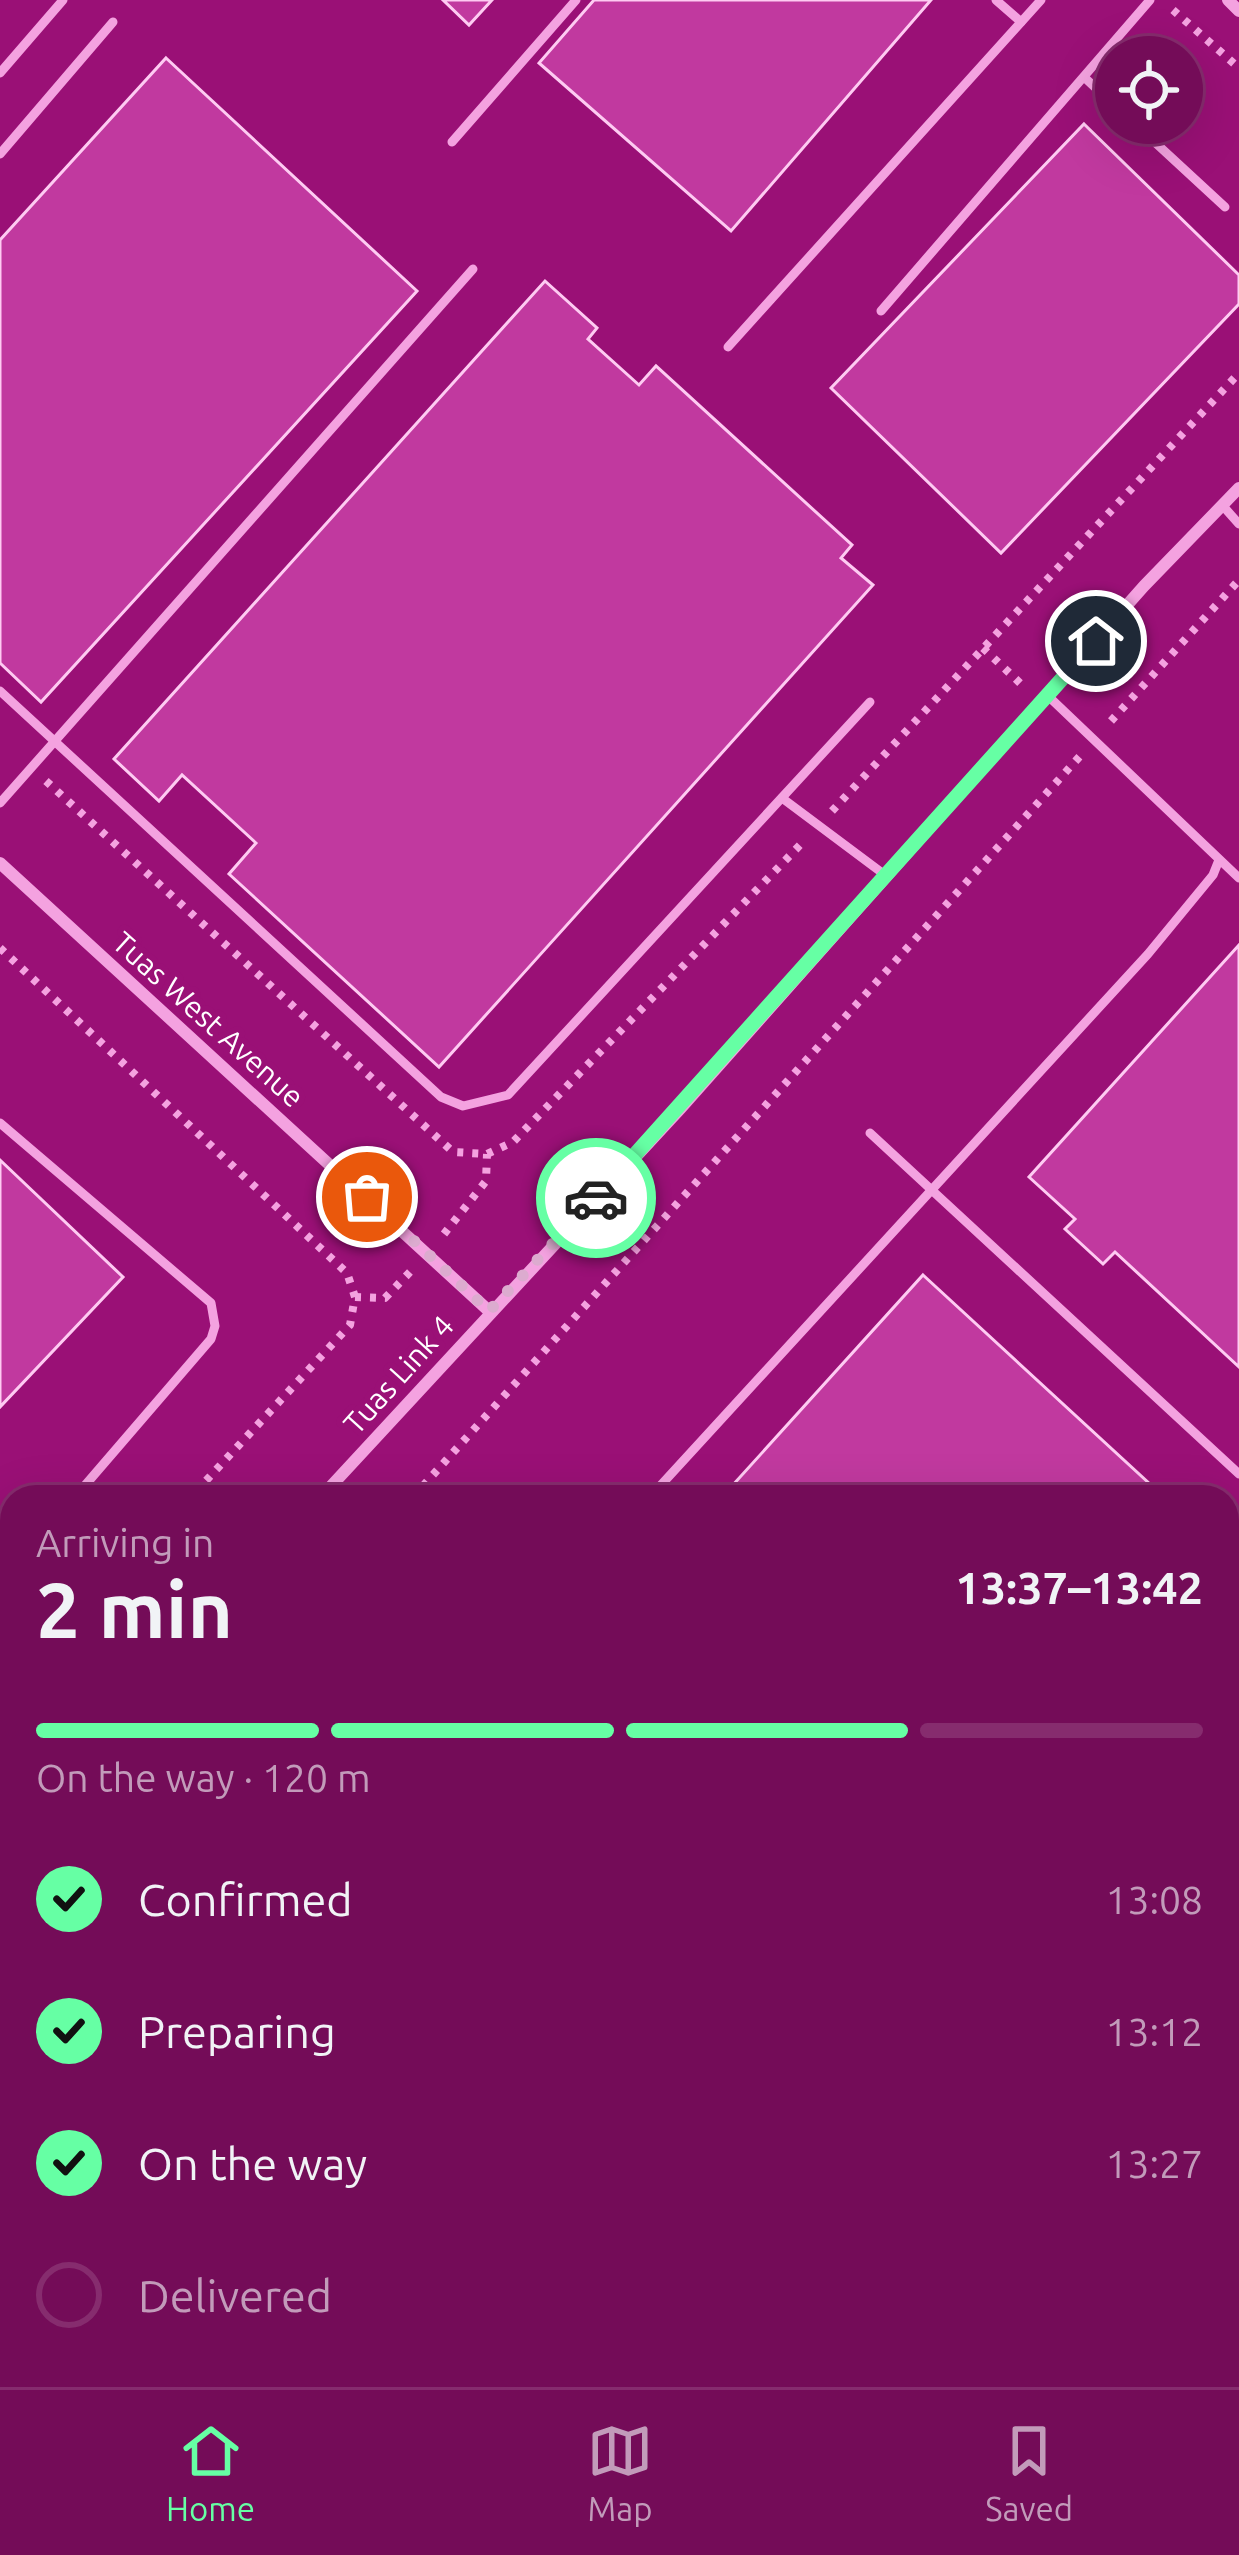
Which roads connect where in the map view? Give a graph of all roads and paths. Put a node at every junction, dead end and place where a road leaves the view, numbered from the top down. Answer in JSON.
{"nodes":[{"id":1,"x":63,"y":0,"type":"edge"},
{"id":2,"x":576,"y":0,"type":"edge"},
{"id":3,"x":996,"y":0,"type":"edge"},
{"id":4,"x":1041,"y":0,"type":"edge"},
{"id":5,"x":1150,"y":0,"type":"edge"},
{"id":6,"x":1162,"y":0,"type":"edge"},
{"id":7,"x":1228,"y":0,"type":"edge"},
{"id":8,"x":1239,"y":11,"type":"edge"},
{"id":9,"x":113,"y":22,"type":"dead end"},
{"id":10,"x":1021,"y":22,"type":"junction"},
{"id":11,"x":1239,"y":68,"type":"edge"},
{"id":12,"x":0,"y":73,"type":"edge"},
{"id":13,"x":1084,"y":76,"type":"junction"},
{"id":14,"x":1095,"y":86,"type":"edge"},
{"id":15,"x":452,"y":142,"type":"dead end"},
{"id":16,"x":1157,"y":144,"type":"edge"},
{"id":17,"x":0,"y":154,"type":"edge"},
{"id":18,"x":1225,"y":207,"type":"dead end"},
{"id":19,"x":473,"y":269,"type":"dead end"},
{"id":20,"x":881,"y":310,"type":"dead end"},
{"id":21,"x":728,"y":347,"type":"dead end"},
{"id":22,"x":1239,"y":373,"type":"edge"},
{"id":23,"x":1239,"y":488,"type":"edge"},
{"id":24,"x":1222,"y":506,"type":"junction"},
{"id":25,"x":1239,"y":524,"type":"edge"},
{"id":26,"x":1239,"y":580,"type":"edge"},
{"id":27,"x":983,"y":647,"type":"junction"},
{"id":28,"x":0,"y":691,"type":"edge"},
{"id":29,"x":1044,"y":699,"type":"junction"},
{"id":30,"x":870,"y":702,"type":"dead end"},
{"id":31,"x":1094,"y":740,"type":"junction"},
{"id":32,"x":56,"y":742,"type":"junction"},
{"id":33,"x":32,"y":768,"type":"junction"},
{"id":34,"x":782,"y":798,"type":"junction"},
{"id":35,"x":0,"y":803,"type":"edge"},
{"id":36,"x":817,"y":828,"type":"junction"},
{"id":37,"x":1219,"y":860,"type":"junction"},
{"id":38,"x":0,"y":863,"type":"edge"},
{"id":39,"x":885,"y":875,"type":"junction"},
{"id":40,"x":1239,"y":878,"type":"edge"},
{"id":41,"x":0,"y":948,"type":"edge"},
{"id":42,"x":0,"y":1123,"type":"edge"},
{"id":43,"x":870,"y":1133,"type":"dead end"},
{"id":44,"x":931,"y":1188,"type":"junction"},
{"id":45,"x":489,"y":1311,"type":"junction"},
{"id":46,"x":1239,"y":1474,"type":"edge"},
{"id":47,"x":85,"y":1485,"type":"edge"},
{"id":48,"x":202,"y":1485,"type":"edge"},
{"id":49,"x":332,"y":1485,"type":"edge"},
{"id":50,"x":424,"y":1485,"type":"edge"},
{"id":51,"x":661,"y":1485,"type":"edge"}],
"edges":[{"from":1,"to":12,"type":"lane"},
{"from":2,"to":15,"type":"lane"},
{"from":3,"to":10,"type":"lane"},
{"from":4,"to":10,"type":"lane"},
{"from":5,"to":13,"type":"lane"},
{"from":6,"to":11,"type":"path"},
{"from":7,"to":8,"type":"street"},
{"from":9,"to":17,"type":"lane"},
{"from":10,"to":21,"type":"lane"},
{"from":13,"to":14,"type":"lane"},
{"from":13,"to":20,"type":"lane"},
{"from":16,"to":18,"type":"lane"},
{"from":19,"to":32,"type":"lane"},
{"from":22,"to":27,"type":"path"},
{"from":23,"to":24,"type":"street","name":"Tuas Link 4"},
{"from":24,"to":25,"type":"lane"},
{"from":24,"to":29,"type":"street","name":"Tuas Link 4"},
{"from":26,"to":31,"type":"path"},
{"from":27,"to":29,"type":"path"},
{"from":27,"to":36,"type":"path"},
{"from":28,"to":32,"type":"lane"},
{"from":29,"to":31,"type":"lane"},
{"from":29,"to":39,"type":"street","name":"Tuas Link 4"},
{"from":30,"to":34,"type":"lane"},
{"from":31,"to":37,"type":"lane"},
{"from":31,"to":50,"type":"path"},
{"from":32,"to":33,"type":"lane"},
{"from":32,"to":34,"type":"lane"},
{"from":33,"to":35,"type":"lane"},
{"from":33,"to":36,"type":"path"},
{"from":34,"to":36,"type":"lane"},
{"from":36,"to":39,"type":"lane"},
{"from":37,"to":40,"type":"lane"},
{"from":37,"to":44,"type":"lane"},
{"from":38,"to":45,"type":"street","name":"Tuas West Avenue"},
{"from":39,"to":45,"type":"street","name":"Tuas Link 4"},
{"from":41,"to":48,"type":"path"},
{"from":42,"to":47,"type":"lane"},
{"from":43,"to":44,"type":"lane"},
{"from":44,"to":46,"type":"lane"},
{"from":44,"to":51,"type":"lane"},
{"from":45,"to":49,"type":"street","name":"Tuas Link 4"}]}
